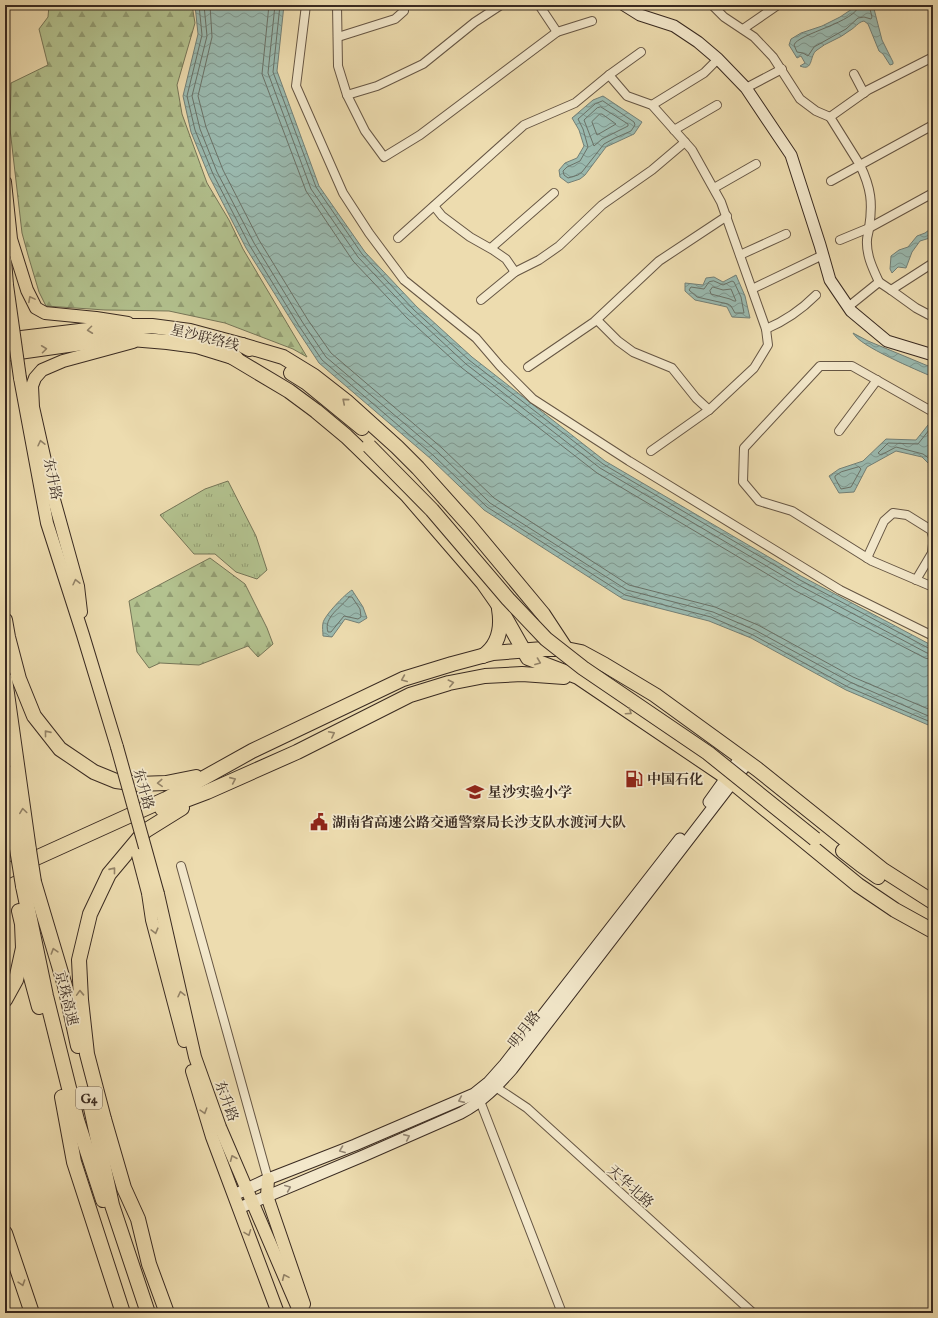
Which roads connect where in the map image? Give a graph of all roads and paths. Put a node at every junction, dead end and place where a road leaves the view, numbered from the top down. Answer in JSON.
{"nodes":[{"id":1,"x":306,"y":5,"type":"edge"},
{"id":2,"x":337,"y":5,"type":"edge"},
{"id":3,"x":404,"y":5,"type":"edge"},
{"id":4,"x":501,"y":5,"type":"edge"},
{"id":5,"x":539,"y":5,"type":"edge"},
{"id":6,"x":624,"y":5,"type":"edge"},
{"id":7,"x":712,"y":5,"type":"edge"},
{"id":8,"x":778,"y":5,"type":"edge"},
{"id":9,"x":592,"y":21,"type":"dead end"},
{"id":10,"x":743,"y":29,"type":"junction"},
{"id":11,"x":557,"y":32,"type":"junction"},
{"id":12,"x":338,"y":37,"type":"junction"},
{"id":13,"x":641,"y":52,"type":"dead end"},
{"id":14,"x":933,"y":57,"type":"edge"},
{"id":15,"x":718,"y":59,"type":"junction"},
{"id":16,"x":782,"y":70,"type":"junction"},
{"id":17,"x":854,"y":74,"type":"dead end"},
{"id":18,"x":609,"y":75,"type":"junction"},
{"id":19,"x":746,"y":88,"type":"junction"},
{"id":20,"x":864,"y":93,"type":"junction"},
{"id":21,"x":347,"y":94,"type":"junction"},
{"id":22,"x":717,"y":105,"type":"dead end"},
{"id":23,"x":652,"y":106,"type":"junction"},
{"id":24,"x":830,"y":118,"type":"junction"},
{"id":25,"x":933,"y":125,"type":"edge"},
{"id":26,"x":674,"y":130,"type":"junction"},
{"id":27,"x":685,"y":142,"type":"junction"},
{"id":28,"x":756,"y":164,"type":"dead end"},
{"id":29,"x":860,"y":165,"type":"junction"},
{"id":30,"x":831,"y":181,"type":"dead end"},
{"id":31,"x":5,"y":182,"type":"edge"},
{"id":32,"x":714,"y":188,"type":"junction"},
{"id":33,"x":554,"y":193,"type":"dead end"},
{"id":34,"x":933,"y":193,"type":"edge"},
{"id":35,"x":434,"y":206,"type":"junction"},
{"id":36,"x":727,"y":216,"type":"junction"},
{"id":37,"x":869,"y":228,"type":"junction"},
{"id":38,"x":786,"y":234,"type":"dead end"},
{"id":39,"x":398,"y":238,"type":"dead end"},
{"id":40,"x":840,"y":240,"type":"dead end"},
{"id":41,"x":491,"y":248,"type":"junction"},
{"id":42,"x":740,"y":255,"type":"junction"},
{"id":43,"x":823,"y":255,"type":"junction"},
{"id":44,"x":5,"y":260,"type":"edge"},
{"id":45,"x":933,"y":263,"type":"edge"},
{"id":46,"x":515,"y":272,"type":"junction"},
{"id":47,"x":879,"y":282,"type":"junction"},
{"id":48,"x":752,"y":289,"type":"junction"},
{"id":49,"x":891,"y":290,"type":"junction"},
{"id":50,"x":816,"y":295,"type":"dead end"},
{"id":51,"x":481,"y":300,"type":"dead end"},
{"id":52,"x":848,"y":307,"type":"junction"},
{"id":53,"x":5,"y":315,"type":"edge"},
{"id":54,"x":933,"y":317,"type":"edge"},
{"id":55,"x":597,"y":320,"type":"junction"},
{"id":56,"x":147,"y":326,"type":"junction"},
{"id":57,"x":766,"y":329,"type":"junction"},
{"id":58,"x":5,"y":340,"type":"edge"},
{"id":59,"x":141,"y":340,"type":"junction"},
{"id":60,"x":242,"y":345,"type":"junction"},
{"id":61,"x":5,"y":354,"type":"edge"},
{"id":62,"x":227,"y":354,"type":"junction"},
{"id":63,"x":933,"y":355,"type":"edge"},
{"id":64,"x":528,"y":367,"type":"dead end"},
{"id":65,"x":16,"y":379,"type":"junction"},
{"id":66,"x":877,"y":380,"type":"junction"},
{"id":67,"x":709,"y":410,"type":"junction"},
{"id":68,"x":933,"y":412,"type":"edge"},
{"id":69,"x":840,"y":431,"type":"dead end"},
{"id":70,"x":372,"y":443,"type":"junction"},
{"id":71,"x":651,"y":451,"type":"dead end"},
{"id":72,"x":933,"y":537,"type":"edge"},
{"id":73,"x":933,"y":544,"type":"edge"},
{"id":74,"x":867,"y":558,"type":"junction"},
{"id":75,"x":916,"y":580,"type":"junction"},
{"id":76,"x":933,"y":586,"type":"edge"},
{"id":77,"x":497,"y":603,"type":"junction"},
{"id":78,"x":5,"y":620,"type":"edge"},
{"id":79,"x":83,"y":635,"type":"junction"},
{"id":80,"x":933,"y":636,"type":"edge"},
{"id":81,"x":566,"y":649,"type":"junction"},
{"id":82,"x":523,"y":650,"type":"junction"},
{"id":83,"x":483,"y":656,"type":"junction"},
{"id":84,"x":5,"y":679,"type":"edge"},
{"id":85,"x":596,"y":690,"type":"junction"},
{"id":86,"x":113,"y":748,"type":"junction"},
{"id":87,"x":745,"y":759,"type":"junction"},
{"id":88,"x":5,"y":771,"type":"edge"},
{"id":89,"x":212,"y":774,"type":"junction"},
{"id":90,"x":729,"y":780,"type":"junction"},
{"id":91,"x":207,"y":792,"type":"junction"},
{"id":92,"x":5,"y":801,"type":"edge"},
{"id":93,"x":817,"y":834,"type":"junction"},
{"id":94,"x":16,"y":860,"type":"edge"},
{"id":95,"x":181,"y":866,"type":"dead end"},
{"id":96,"x":5,"y":880,"type":"edge"},
{"id":97,"x":24,"y":887,"type":"junction"},
{"id":98,"x":153,"y":894,"type":"junction"},
{"id":99,"x":933,"y":902,"type":"edge"},
{"id":100,"x":933,"y":909,"type":"edge"},
{"id":101,"x":933,"y":921,"type":"edge"},
{"id":102,"x":933,"y":931,"type":"edge"},
{"id":103,"x":23,"y":948,"type":"junction"},
{"id":104,"x":5,"y":1000,"type":"edge"},
{"id":105,"x":67,"y":1080,"type":"junction"},
{"id":106,"x":488,"y":1086,"type":"junction"},
{"id":107,"x":88,"y":1095,"type":"junction"},
{"id":108,"x":480,"y":1101,"type":"junction"},
{"id":109,"x":268,"y":1179,"type":"junction"},
{"id":110,"x":246,"y":1190,"type":"junction"},
{"id":111,"x":234,"y":1195,"type":"junction"},
{"id":112,"x":267,"y":1196,"type":"junction"},
{"id":113,"x":252,"y":1202,"type":"junction"},
{"id":114,"x":239,"y":1208,"type":"junction"},
{"id":115,"x":5,"y":1233,"type":"edge"},
{"id":116,"x":98,"y":1235,"type":"junction"},
{"id":117,"x":149,"y":1264,"type":"junction"},
{"id":118,"x":32,"y":1313,"type":"edge"},
{"id":119,"x":123,"y":1313,"type":"edge"},
{"id":120,"x":129,"y":1313,"type":"edge"},
{"id":121,"x":140,"y":1313,"type":"edge"},
{"id":122,"x":148,"y":1313,"type":"edge"},
{"id":123,"x":167,"y":1313,"type":"edge"},
{"id":124,"x":278,"y":1313,"type":"edge"},
{"id":125,"x":300,"y":1313,"type":"edge"},
{"id":126,"x":307,"y":1313,"type":"edge"},
{"id":127,"x":562,"y":1313,"type":"edge"},
{"id":128,"x":753,"y":1313,"type":"edge"}],
"edges":[{"from":1,"to":80,"type":"street"},
{"from":2,"to":12,"type":"street"},
{"from":3,"to":12,"type":"street"},
{"from":4,"to":21,"type":"street"},
{"from":5,"to":11,"type":"street"},
{"from":6,"to":15,"type":"street"},
{"from":7,"to":10,"type":"street"},
{"from":8,"to":10,"type":"street"},
{"from":9,"to":11,"type":"street"},
{"from":10,"to":16,"type":"street"},
{"from":11,"to":21,"type":"street"},
{"from":12,"to":21,"type":"street"},
{"from":13,"to":18,"type":"street"},
{"from":14,"to":20,"type":"street"},
{"from":15,"to":19,"type":"street"},
{"from":15,"to":23,"type":"street"},
{"from":16,"to":19,"type":"street"},
{"from":16,"to":24,"type":"street"},
{"from":17,"to":20,"type":"street"},
{"from":18,"to":23,"type":"street"},
{"from":18,"to":35,"type":"street"},
{"from":19,"to":43,"type":"street"},
{"from":20,"to":24,"type":"street"},
{"from":22,"to":26,"type":"street"},
{"from":23,"to":26,"type":"street"},
{"from":24,"to":29,"type":"street"},
{"from":25,"to":29,"type":"street"},
{"from":26,"to":27,"type":"street"},
{"from":27,"to":32,"type":"street"},
{"from":27,"to":46,"type":"street"},
{"from":28,"to":32,"type":"street"},
{"from":29,"to":30,"type":"street"},
{"from":29,"to":37,"type":"street"},
{"from":56,"to":31,"type":"main road","one_way":true},
{"from":32,"to":36,"type":"street"},
{"from":33,"to":41,"type":"street"},
{"from":34,"to":37,"type":"street"},
{"from":35,"to":39,"type":"street"},
{"from":35,"to":41,"type":"street"},
{"from":36,"to":42,"type":"street"},
{"from":36,"to":55,"type":"street"},
{"from":37,"to":40,"type":"street"},
{"from":37,"to":47,"type":"street"},
{"from":38,"to":42,"type":"street"},
{"from":41,"to":46,"type":"street"},
{"from":42,"to":48,"type":"street"},
{"from":43,"to":48,"type":"street"},
{"from":43,"to":52,"type":"street"},
{"from":44,"to":65,"type":"main road","name":"东升路","bridge":true},
{"from":45,"to":49,"type":"street"},
{"from":46,"to":51,"type":"street"},
{"from":47,"to":49,"type":"street"},
{"from":47,"to":52,"type":"street"},
{"from":48,"to":57,"type":"street"},
{"from":49,"to":54,"type":"street"},
{"from":50,"to":57,"type":"street"},
{"from":52,"to":63,"type":"street"},
{"from":53,"to":65,"type":"main road","name":"东升路"},
{"from":55,"to":64,"type":"street"},
{"from":55,"to":67,"type":"street"},
{"from":56,"to":58,"type":"highway","name":"星沙联络线","one_way":true},
{"from":56,"to":60,"type":"highway","name":"星沙联络线"},
{"from":57,"to":67,"type":"street"},
{"from":61,"to":59,"type":"highway","one_way":true},
{"from":59,"to":62,"type":"highway"},
{"from":79,"to":59,"type":"main road","one_way":true},
{"from":60,"to":70,"type":"highway","name":"星沙联络线"},
{"from":81,"to":60,"type":"highway","one_way":true},
{"from":62,"to":70,"type":"highway"},
{"from":62,"to":77,"type":"highway"},
{"from":65,"to":79,"type":"main road","name":"东升路"},
{"from":65,"to":86,"type":"main road","name":"东升路"},
{"from":66,"to":68,"type":"street"},
{"from":66,"to":69,"type":"street"},
{"from":66,"to":74,"type":"street"},
{"from":67,"to":71,"type":"street"},
{"from":70,"to":93,"type":"highway","bridge":true},
{"from":72,"to":74,"type":"street"},
{"from":73,"to":75,"type":"street"},
{"from":74,"to":75,"type":"street"},
{"from":75,"to":76,"type":"street"},
{"from":77,"to":82,"type":"highway"},
{"from":77,"to":83,"type":"highway"},
{"from":89,"to":78,"type":"highway","one_way":true},
{"from":79,"to":86,"type":"main road","name":"东升路"},
{"from":81,"to":82,"type":"highway"},
{"from":81,"to":87,"type":"highway"},
{"from":82,"to":83,"type":"highway"},
{"from":82,"to":85,"type":"highway","one_way":true},
{"from":83,"to":89,"type":"highway","one_way":true},
{"from":94,"to":84,"type":"highway","name":"京珠高速","number":"G4","one_way":true},
{"from":85,"to":90,"type":"highway","one_way":true},
{"from":91,"to":85,"type":"highway","one_way":true},
{"from":86,"to":98,"type":"main road","name":"东升路","bridge":true},
{"from":87,"to":90,"type":"street","name":"明月路"},
{"from":87,"to":99,"type":"highway"},
{"from":88,"to":94,"type":"highway","name":"京珠高速","number":"G4"},
{"from":89,"to":94,"type":"highway"},
{"from":90,"to":102,"type":"highway"},
{"from":90,"to":106,"type":"street","name":"明月路"},
{"from":91,"to":96,"type":"highway"},
{"from":117,"to":91,"type":"highway","one_way":true},
{"from":92,"to":94,"type":"highway"},
{"from":93,"to":100,"type":"highway"},
{"from":93,"to":101,"type":"highway"},
{"from":94,"to":97,"type":"highway","name":"京珠高速","number":"G4","bridge":true},
{"from":95,"to":109,"type":"street"},
{"from":97,"to":103,"type":"highway"},
{"from":97,"to":105,"type":"highway","name":"京珠高速","number":"G4"},
{"from":107,"to":97,"type":"highway","name":"京珠高速","number":"G4","one_way":true},
{"from":110,"to":98,"type":"main road","name":"东升路","one_way":true},
{"from":98,"to":111,"type":"main road","name":"东升路","one_way":true},
{"from":103,"to":104,"type":"highway"},
{"from":103,"to":116,"type":"highway"},
{"from":105,"to":116,"type":"highway"},
{"from":105,"to":121,"type":"highway","name":"京珠高速","number":"G4"},
{"from":106,"to":108,"type":"street","name":"明月路"},
{"from":106,"to":108,"type":"street"},
{"from":106,"to":109,"type":"street","name":"明月路","one_way":true},
{"from":106,"to":128,"type":"street","name":"天华北路"},
{"from":107,"to":117,"type":"highway"},
{"from":107,"to":122,"type":"highway","name":"京珠高速","number":"G4"},
{"from":112,"to":108,"type":"street","name":"明月路","one_way":true},
{"from":108,"to":127,"type":"street"},
{"from":109,"to":110,"type":"street","name":"明月路"},
{"from":109,"to":112,"type":"main road"},
{"from":110,"to":111,"type":"street","name":"明月路"},
{"from":110,"to":113,"type":"main road","name":"东升路"},
{"from":111,"to":114,"type":"main road","name":"东升路"},
{"from":112,"to":113,"type":"street","name":"明月路"},
{"from":112,"to":126,"type":"main road"},
{"from":113,"to":114,"type":"street","name":"明月路"},
{"from":125,"to":113,"type":"main road","name":"东升路","one_way":true},
{"from":114,"to":124,"type":"main road","name":"东升路","one_way":true},
{"from":115,"to":118,"type":"highway","one_way":true},
{"from":116,"to":119,"type":"highway"},
{"from":116,"to":120,"type":"highway"},
{"from":117,"to":123,"type":"highway"}]}
